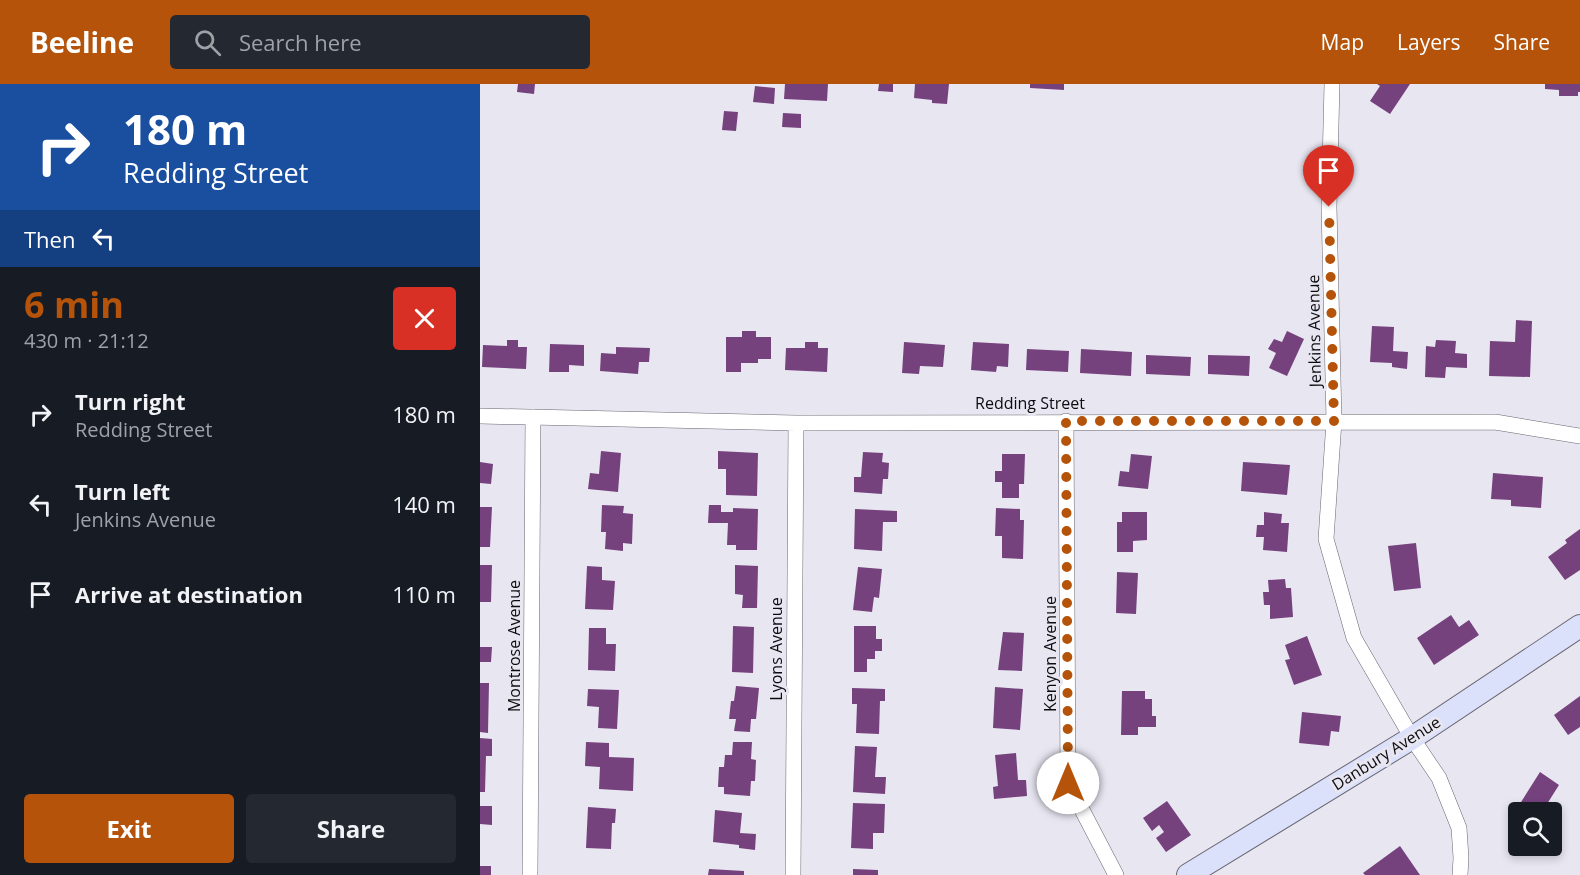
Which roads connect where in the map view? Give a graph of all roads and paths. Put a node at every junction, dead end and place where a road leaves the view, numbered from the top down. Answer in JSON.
{"nodes":[{"id":1,"x":1332,"y":84,"type":"edge"},
{"id":2,"x":480,"y":416,"type":"edge"},
{"id":3,"x":533,"y":417,"type":"junction"},
{"id":4,"x":1066,"y":421,"type":"junction"},
{"id":5,"x":1334,"y":421,"type":"junction"},
{"id":6,"x":796,"y":423,"type":"junction"},
{"id":7,"x":1580,"y":436,"type":"edge"},
{"id":8,"x":1580,"y":626,"type":"edge"},
{"id":9,"x":1412,"y":738,"type":"junction"},
{"id":10,"x":530,"y":875,"type":"edge"},
{"id":11,"x":793,"y":875,"type":"edge"},
{"id":12,"x":1116,"y":875,"type":"edge"},
{"id":13,"x":1188,"y":875,"type":"edge"},
{"id":14,"x":1460,"y":875,"type":"edge"}],
"edges":[{"from":1,"to":5,"type":"street","name":"Jenkins Avenue"},
{"from":2,"to":3,"type":"street","name":"Redding Street"},
{"from":3,"to":6,"type":"street","name":"Redding Street"},
{"from":3,"to":10,"type":"street","name":"Montrose Avenue"},
{"from":4,"to":5,"type":"street","name":"Redding Street"},
{"from":4,"to":6,"type":"street","name":"Redding Street"},
{"from":4,"to":12,"type":"street","name":"Kenyon Avenue"},
{"from":5,"to":7,"type":"street","name":"Redding Street"},
{"from":5,"to":9,"type":"street","name":"Jenkins Avenue"},
{"from":6,"to":11,"type":"street","name":"Lyons Avenue"},
{"from":8,"to":9,"type":"street","name":"Danbury Avenue"},
{"from":9,"to":13,"type":"street","name":"Danbury Avenue"},
{"from":9,"to":14,"type":"street","name":"Jenkins Avenue"}]}
